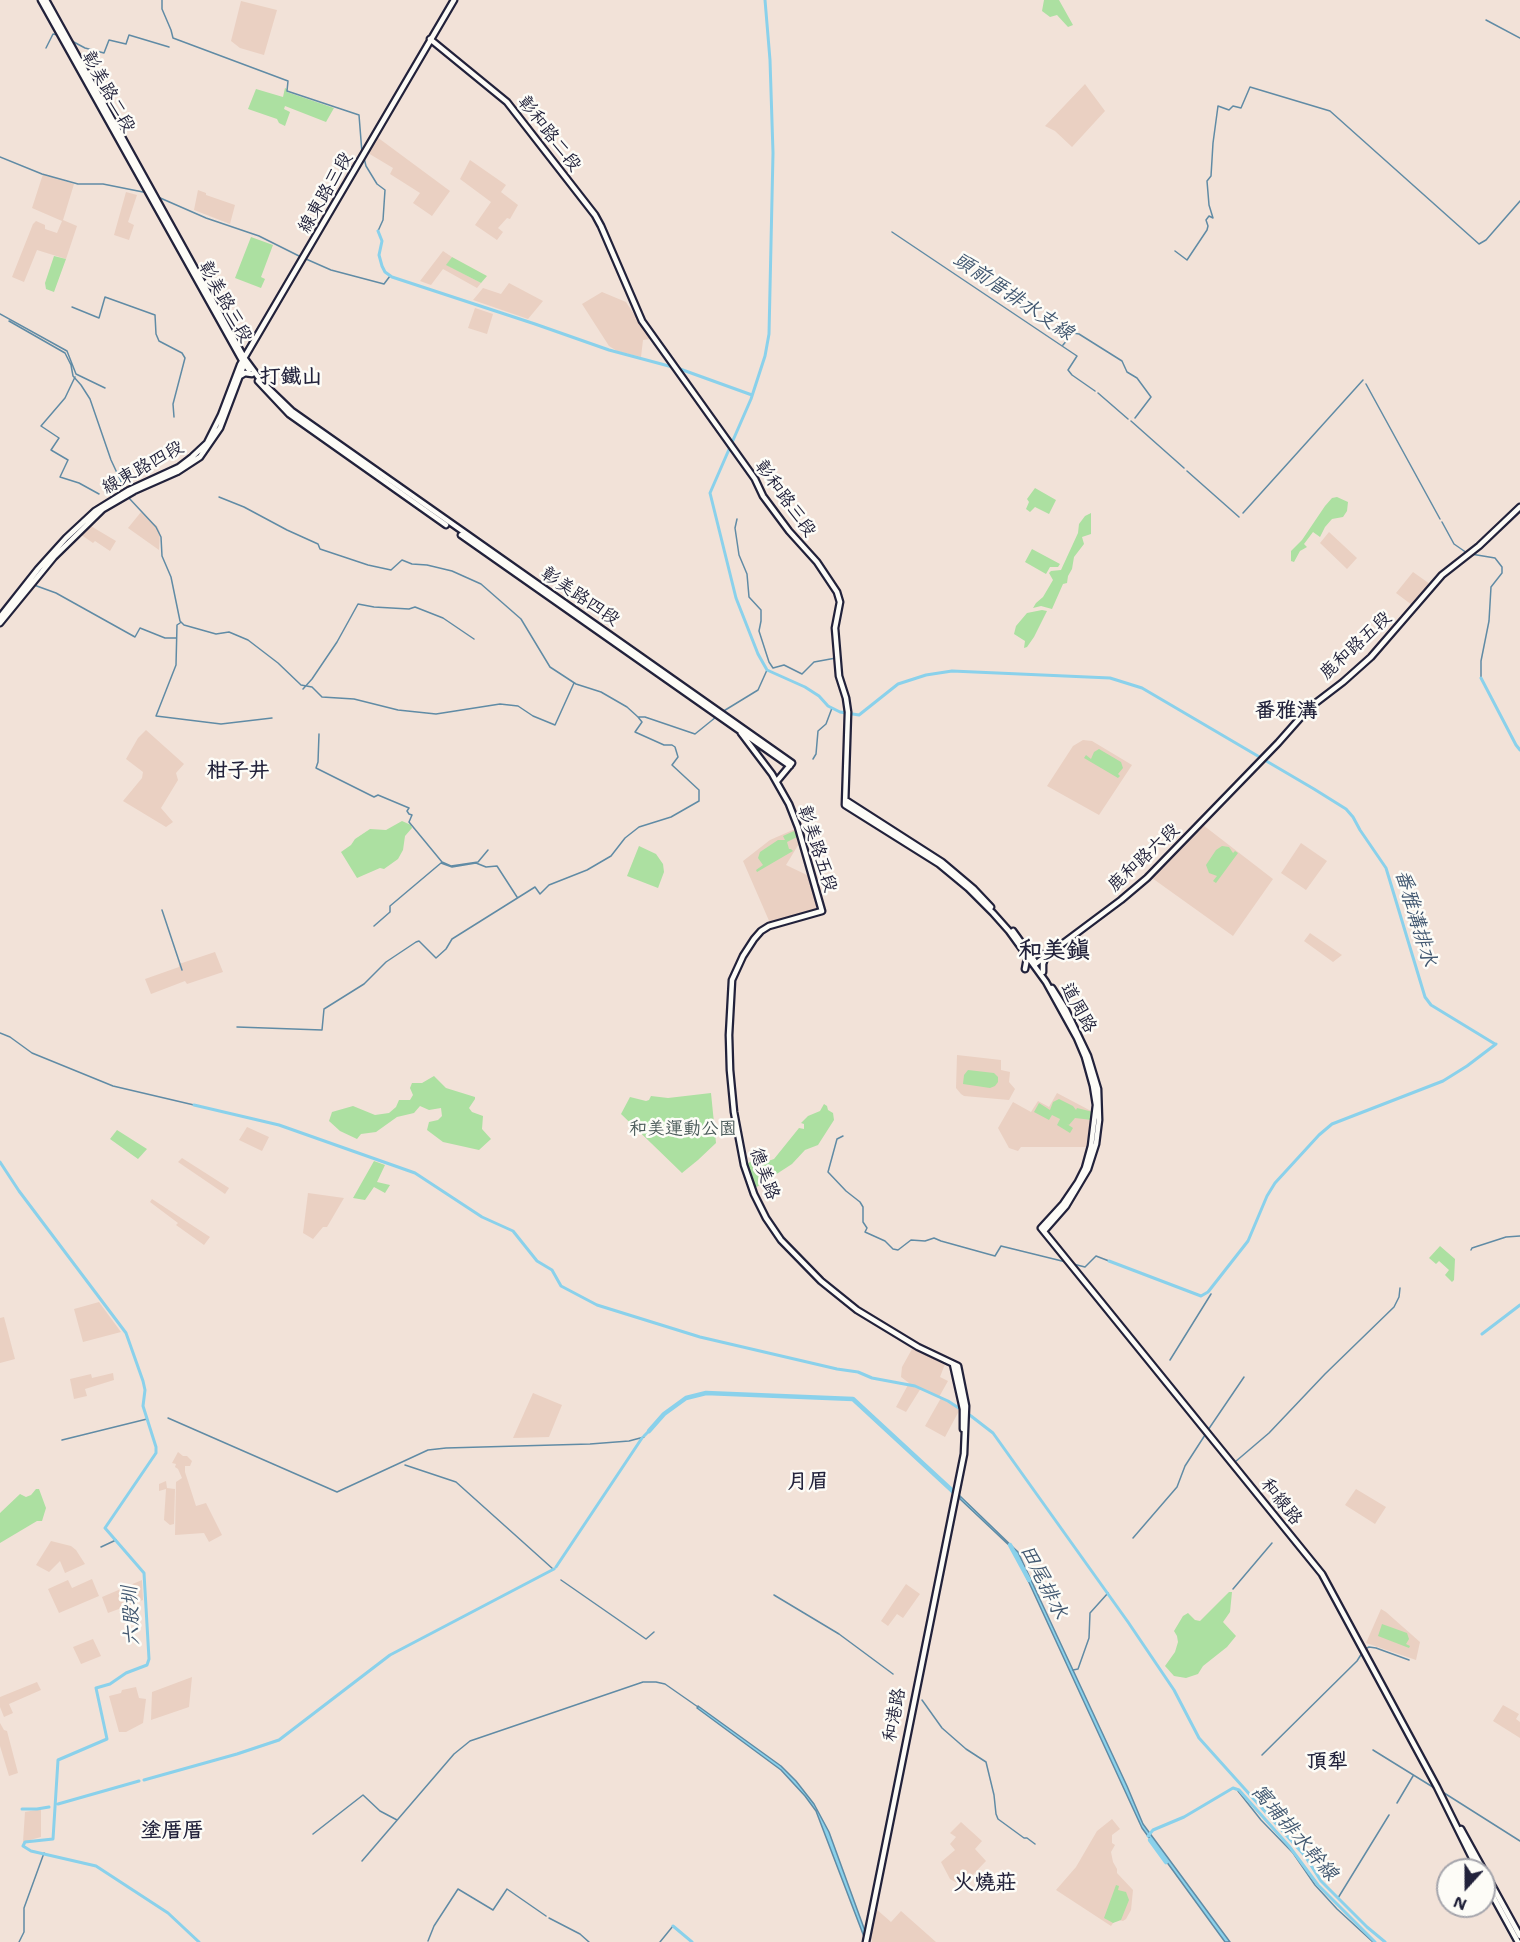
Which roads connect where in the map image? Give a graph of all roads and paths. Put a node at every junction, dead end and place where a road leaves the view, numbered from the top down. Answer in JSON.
{"nodes":[{"id":1,"x":44,"y":0,"type":"edge"},
{"id":2,"x":454,"y":0,"type":"edge"},
{"id":3,"x":430,"y":39,"type":"junction"},
{"id":4,"x":153,"y":197,"type":"joint"},
{"id":5,"x":618,"y":269,"type":"joint"},
{"id":6,"x":244,"y":362,"type":"junction"},
{"id":7,"x":252,"y":374,"type":"junction"},
{"id":8,"x":240,"y":376,"type":"junction"},
{"id":9,"x":404,"y":493,"type":"junction"},
{"id":10,"x":1520,"y":507,"type":"edge"},
{"id":11,"x":15,"y":599,"type":"junction"},
{"id":12,"x":0,"y":617,"type":"edge"},
{"id":13,"x":0,"y":623,"type":"edge"},
{"id":14,"x":738,"y":730,"type":"junction"},
{"id":15,"x":1262,"y":759,"type":"joint"},
{"id":16,"x":777,"y":781,"type":"junction"},
{"id":17,"x":846,"y":803,"type":"joint"},
{"id":18,"x":822,"y":911,"type":"joint"},
{"id":19,"x":1027,"y":953,"type":"junction"},
{"id":20,"x":1046,"y":955,"type":"junction"},
{"id":21,"x":1035,"y":964,"type":"junction"},
{"id":22,"x":1025,"y":969,"type":"dead end"},
{"id":23,"x":1043,"y":972,"type":"junction"},
{"id":24,"x":1043,"y":1230,"type":"junction"},
{"id":25,"x":955,"y":1365,"type":"joint"},
{"id":26,"x":1455,"y":1822,"type":"junction"},
{"id":27,"x":1473,"y":1858,"type":"edge"},
{"id":28,"x":1496,"y":1903,"type":"edge"},
{"id":29,"x":1520,"y":1936,"type":"edge"},
{"id":30,"x":866,"y":1939,"type":"edge"},
{"id":31,"x":1518,"y":1942,"type":"edge"}],
"edges":[{"from":1,"to":4,"type":"main road","name":"彰美路二段"},
{"from":2,"to":3,"type":"main road","name":"線東路三段"},
{"from":3,"to":5,"type":"main road","name":"彰和路二段"},
{"from":3,"to":6,"type":"main road","name":"線東路三段"},
{"from":4,"to":6,"type":"main road","name":"彰美路三段"},
{"from":5,"to":17,"type":"main road","name":"彰和路三段"},
{"from":6,"to":7,"type":"main road","name":"彰美路三段"},
{"from":6,"to":8,"type":"main road","name":"線東路四段"},
{"from":6,"to":9,"type":"main road","name":"彰美路三段"},
{"from":6,"to":11,"type":"main road","name":"線東路四段"},
{"from":7,"to":8,"type":"main road"},
{"from":7,"to":9,"type":"main road","name":"彰美路三段"},
{"from":8,"to":11,"type":"main road","name":"線東路四段"},
{"from":9,"to":14,"type":"main road","name":"彰美路四段"},
{"from":10,"to":15,"type":"main road","name":"鹿和路五段"},
{"from":11,"to":12,"type":"main road"},
{"from":11,"to":13,"type":"main road"},
{"from":14,"to":16,"type":"main road","name":"彰美路五段"},
{"from":14,"to":16,"type":"main road"},
{"from":15,"to":20,"type":"main road","name":"鹿和路六段"},
{"from":16,"to":18,"type":"main road","name":"彰美路五段"},
{"from":17,"to":19,"type":"main road","name":"道周路"},
{"from":18,"to":25,"type":"main road","name":"德美路"},
{"from":19,"to":20,"type":"main road"},
{"from":19,"to":21,"type":"main road","name":"道周路"},
{"from":19,"to":22,"type":"main road"},
{"from":20,"to":21,"type":"main road","name":"鹿和路六段"},
{"from":20,"to":23,"type":"main road"},
{"from":21,"to":23,"type":"main road","name":"道周路"},
{"from":21,"to":24,"type":"main road","name":"道周路"},
{"from":23,"to":24,"type":"main road","name":"道周路"},
{"from":24,"to":26,"type":"main road","name":"和線路"},
{"from":25,"to":30,"type":"main road","name":"和港路"},
{"from":26,"to":27,"type":"main road","name":"和線路"},
{"from":26,"to":29,"type":"main road","name":"和線路"},
{"from":28,"to":31,"type":"main road"}]}
